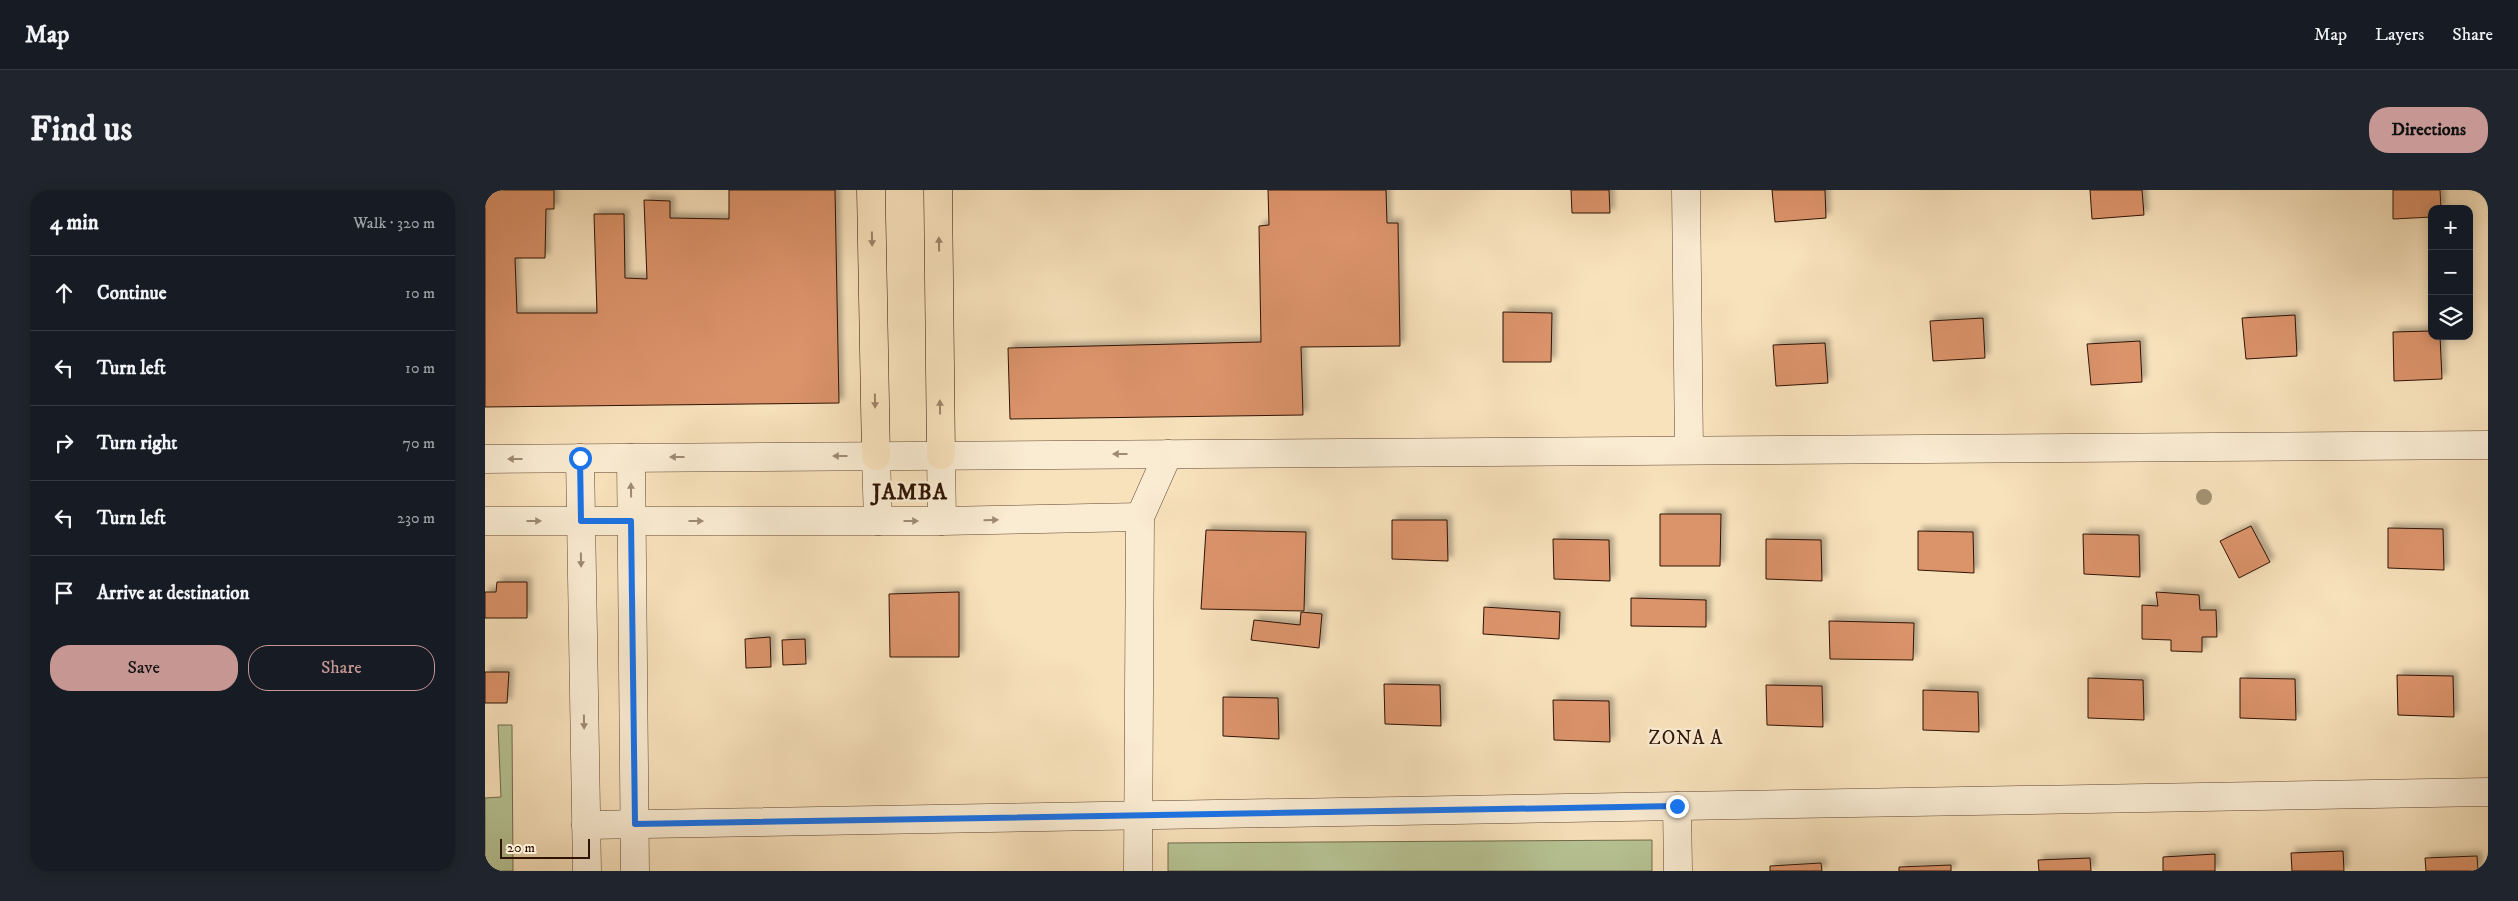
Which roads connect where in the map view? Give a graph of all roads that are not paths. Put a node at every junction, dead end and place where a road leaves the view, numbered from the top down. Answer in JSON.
{"nodes":[{"id":1,"x":871,"y":190,"type":"edge"},
{"id":2,"x":938,"y":190,"type":"edge"},
{"id":3,"x":1686,"y":190,"type":"edge"},
{"id":4,"x":2488,"y":445,"type":"edge"},
{"id":5,"x":1689,"y":450,"type":"junction"},
{"id":6,"x":1168,"y":454,"type":"junction"},
{"id":7,"x":941,"y":455,"type":"junction"},
{"id":8,"x":876,"y":456,"type":"junction"},
{"id":9,"x":580,"y":458,"type":"junction"},
{"id":10,"x":631,"y":458,"type":"junction"},
{"id":11,"x":485,"y":459,"type":"edge"},
{"id":12,"x":1140,"y":517,"type":"junction"},
{"id":13,"x":485,"y":521,"type":"edge"},
{"id":14,"x":581,"y":521,"type":"junction"},
{"id":15,"x":631,"y":521,"type":"junction"},
{"id":16,"x":878,"y":521,"type":"junction"},
{"id":17,"x":942,"y":521,"type":"junction"},
{"id":18,"x":2488,"y":792,"type":"edge"},
{"id":19,"x":1677,"y":806,"type":"junction"},
{"id":20,"x":1137,"y":815,"type":"junction"},
{"id":21,"x":635,"y":824,"type":"junction"},
{"id":22,"x":586,"y":825,"type":"junction"},
{"id":23,"x":587,"y":871,"type":"edge"},
{"id":24,"x":635,"y":871,"type":"edge"},
{"id":25,"x":1138,"y":871,"type":"edge"},
{"id":26,"x":1678,"y":871,"type":"edge"}],
"edges":[{"from":1,"to":8,"type":"main road","one_way":true},
{"from":7,"to":2,"type":"main road","one_way":true},
{"from":3,"to":5,"type":"street"},
{"from":4,"to":5,"type":"street"},
{"from":5,"to":6,"type":"street"},
{"from":6,"to":7,"type":"street","one_way":true},
{"from":6,"to":12,"type":"street"},
{"from":7,"to":8,"type":"street"},
{"from":7,"to":17,"type":"street"},
{"from":8,"to":10,"type":"street","one_way":true},
{"from":8,"to":16,"type":"street"},
{"from":9,"to":10,"type":"street"},
{"from":9,"to":11,"type":"street","one_way":true},
{"from":9,"to":14,"type":"street"},
{"from":15,"to":10,"type":"street","one_way":true},
{"from":17,"to":12,"type":"street","one_way":true},
{"from":12,"to":20,"type":"street"},
{"from":13,"to":14,"type":"street","one_way":true},
{"from":14,"to":15,"type":"street"},
{"from":14,"to":22,"type":"street","one_way":true},
{"from":15,"to":16,"type":"street","one_way":true},
{"from":15,"to":21,"type":"street"},
{"from":16,"to":17,"type":"street","one_way":true},
{"from":18,"to":19,"type":"street"},
{"from":19,"to":20,"type":"street"},
{"from":19,"to":26,"type":"street"},
{"from":20,"to":21,"type":"street"},
{"from":20,"to":25,"type":"street"},
{"from":21,"to":22,"type":"street"},
{"from":21,"to":24,"type":"street"},
{"from":22,"to":23,"type":"street"}]}
